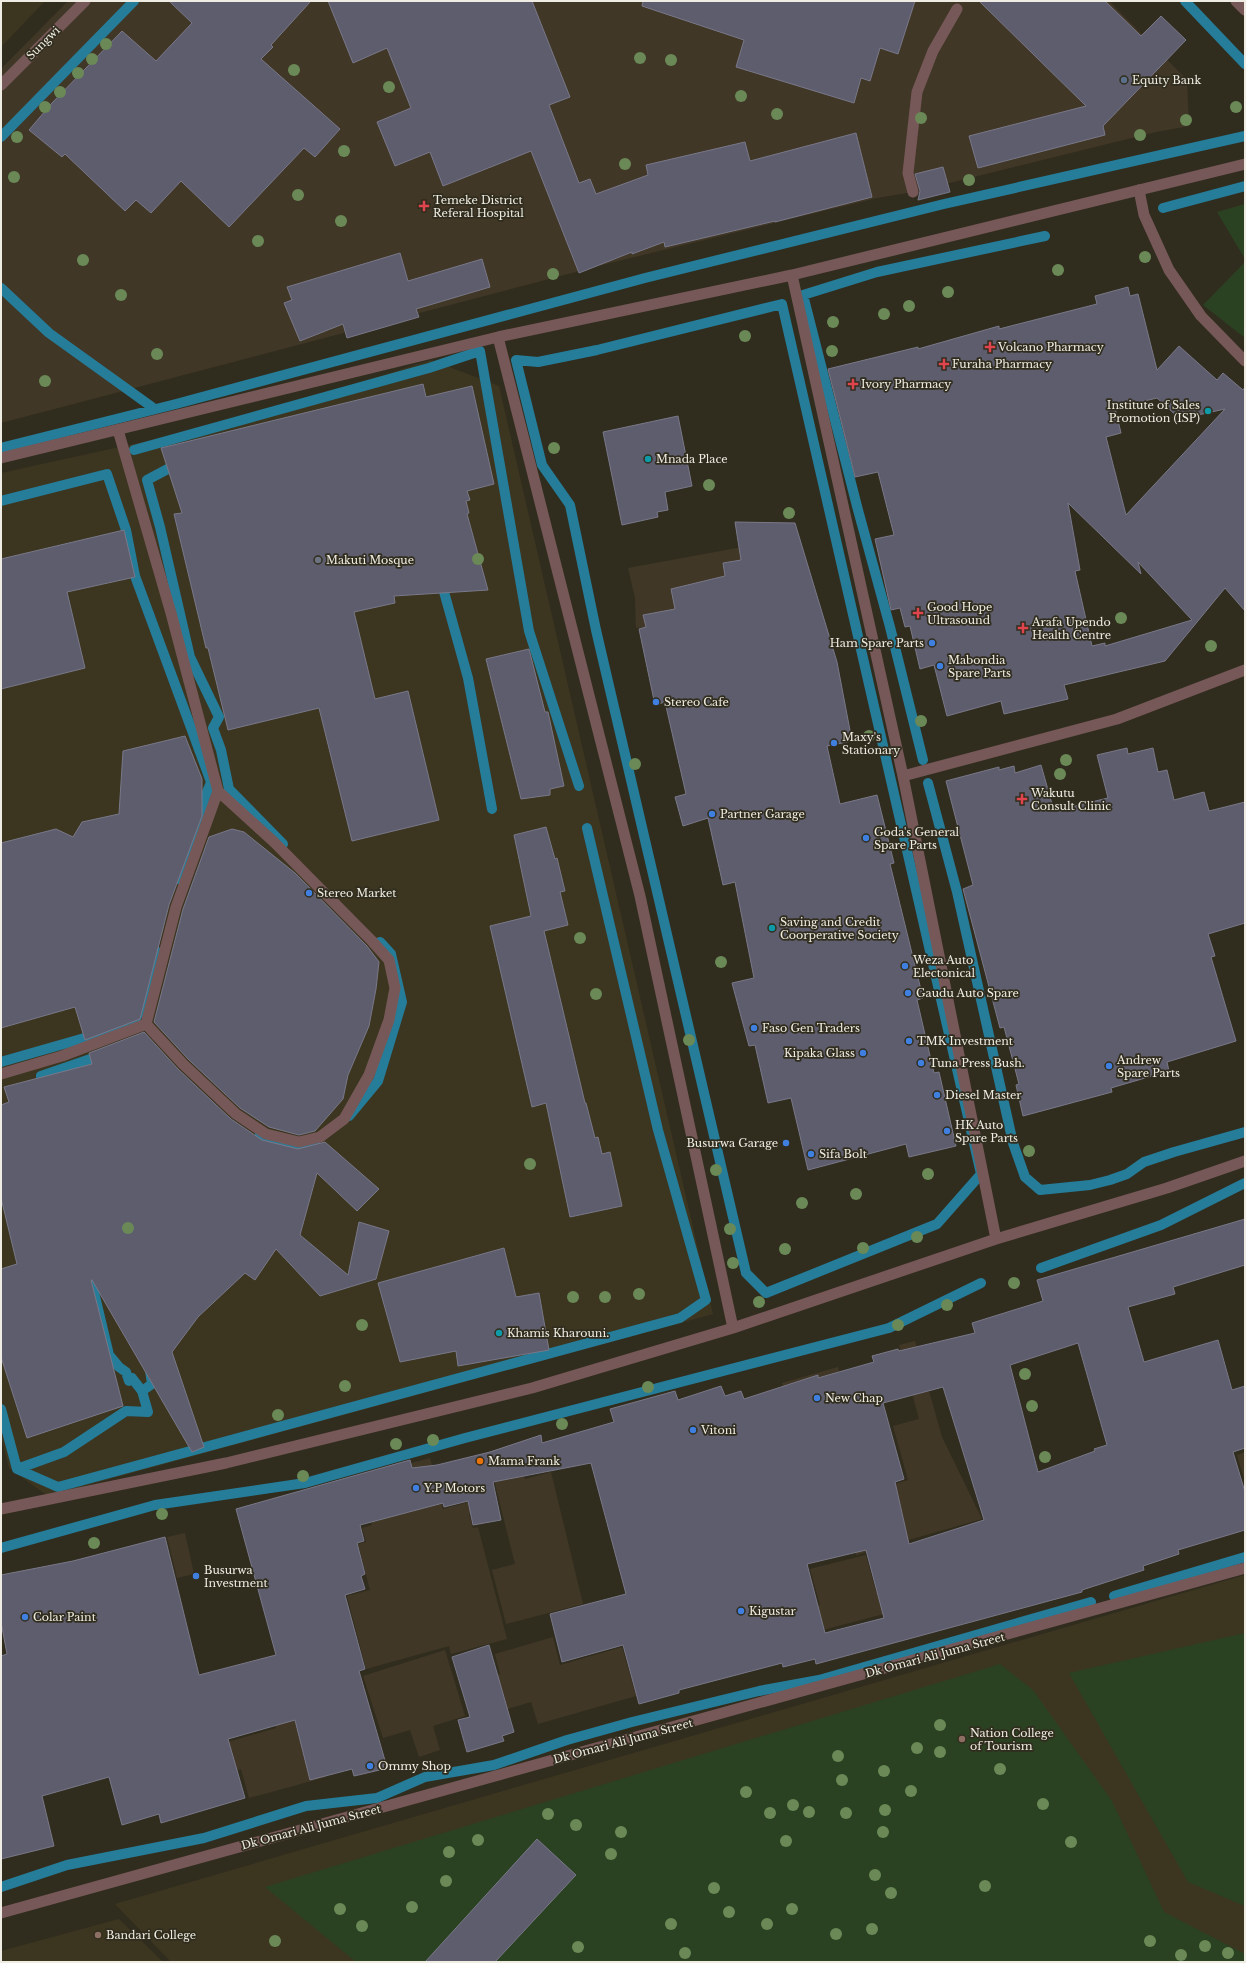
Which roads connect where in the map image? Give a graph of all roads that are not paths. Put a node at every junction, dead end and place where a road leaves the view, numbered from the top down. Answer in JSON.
{"nodes":[{"id":1,"x":85,"y":1,"type":"edge"},
{"id":2,"x":1236,"y":1,"type":"edge"},
{"id":3,"x":957,"y":9,"type":"dead end"},
{"id":4,"x":1245,"y":10,"type":"edge"},
{"id":5,"x":1,"y":85,"type":"edge"},
{"id":6,"x":1245,"y":164,"type":"edge"},
{"id":7,"x":1139,"y":190,"type":"junction"},
{"id":8,"x":913,"y":192,"type":"dead end"},
{"id":9,"x":792,"y":275,"type":"junction"},
{"id":10,"x":498,"y":337,"type":"junction"},
{"id":11,"x":1245,"y":361,"type":"edge"},
{"id":12,"x":118,"y":430,"type":"junction"},
{"id":13,"x":1,"y":458,"type":"edge"},
{"id":14,"x":1245,"y":670,"type":"edge"},
{"id":15,"x":903,"y":776,"type":"junction"},
{"id":16,"x":218,"y":791,"type":"junction"},
{"id":17,"x":146,"y":1024,"type":"junction"},
{"id":18,"x":1,"y":1074,"type":"edge"},
{"id":19,"x":1245,"y":1161,"type":"edge"},
{"id":20,"x":996,"y":1240,"type":"junction"},
{"id":21,"x":733,"y":1328,"type":"junction"},
{"id":22,"x":1,"y":1509,"type":"edge"},
{"id":23,"x":1245,"y":1568,"type":"edge"},
{"id":24,"x":1,"y":1913,"type":"edge"}],
"edges":[{"from":1,"to":5,"type":"street","name":"Sungwi"},
{"from":2,"to":4,"type":"street"},
{"from":3,"to":8,"type":"street"},
{"from":6,"to":7,"type":"street"},
{"from":7,"to":9,"type":"street"},
{"from":7,"to":11,"type":"street"},
{"from":9,"to":10,"type":"street"},
{"from":9,"to":15,"type":"street"},
{"from":10,"to":12,"type":"street"},
{"from":10,"to":21,"type":"street"},
{"from":12,"to":13,"type":"street"},
{"from":12,"to":16,"type":"street"},
{"from":14,"to":15,"type":"street"},
{"from":15,"to":20,"type":"street"},
{"from":16,"to":17,"type":"street"},
{"from":16,"to":17,"type":"street"},
{"from":17,"to":18,"type":"street"},
{"from":19,"to":20,"type":"street"},
{"from":20,"to":21,"type":"street"},
{"from":21,"to":22,"type":"street"},
{"from":23,"to":24,"type":"street","name":"Dk Omari Ali Juma Street"}]}
